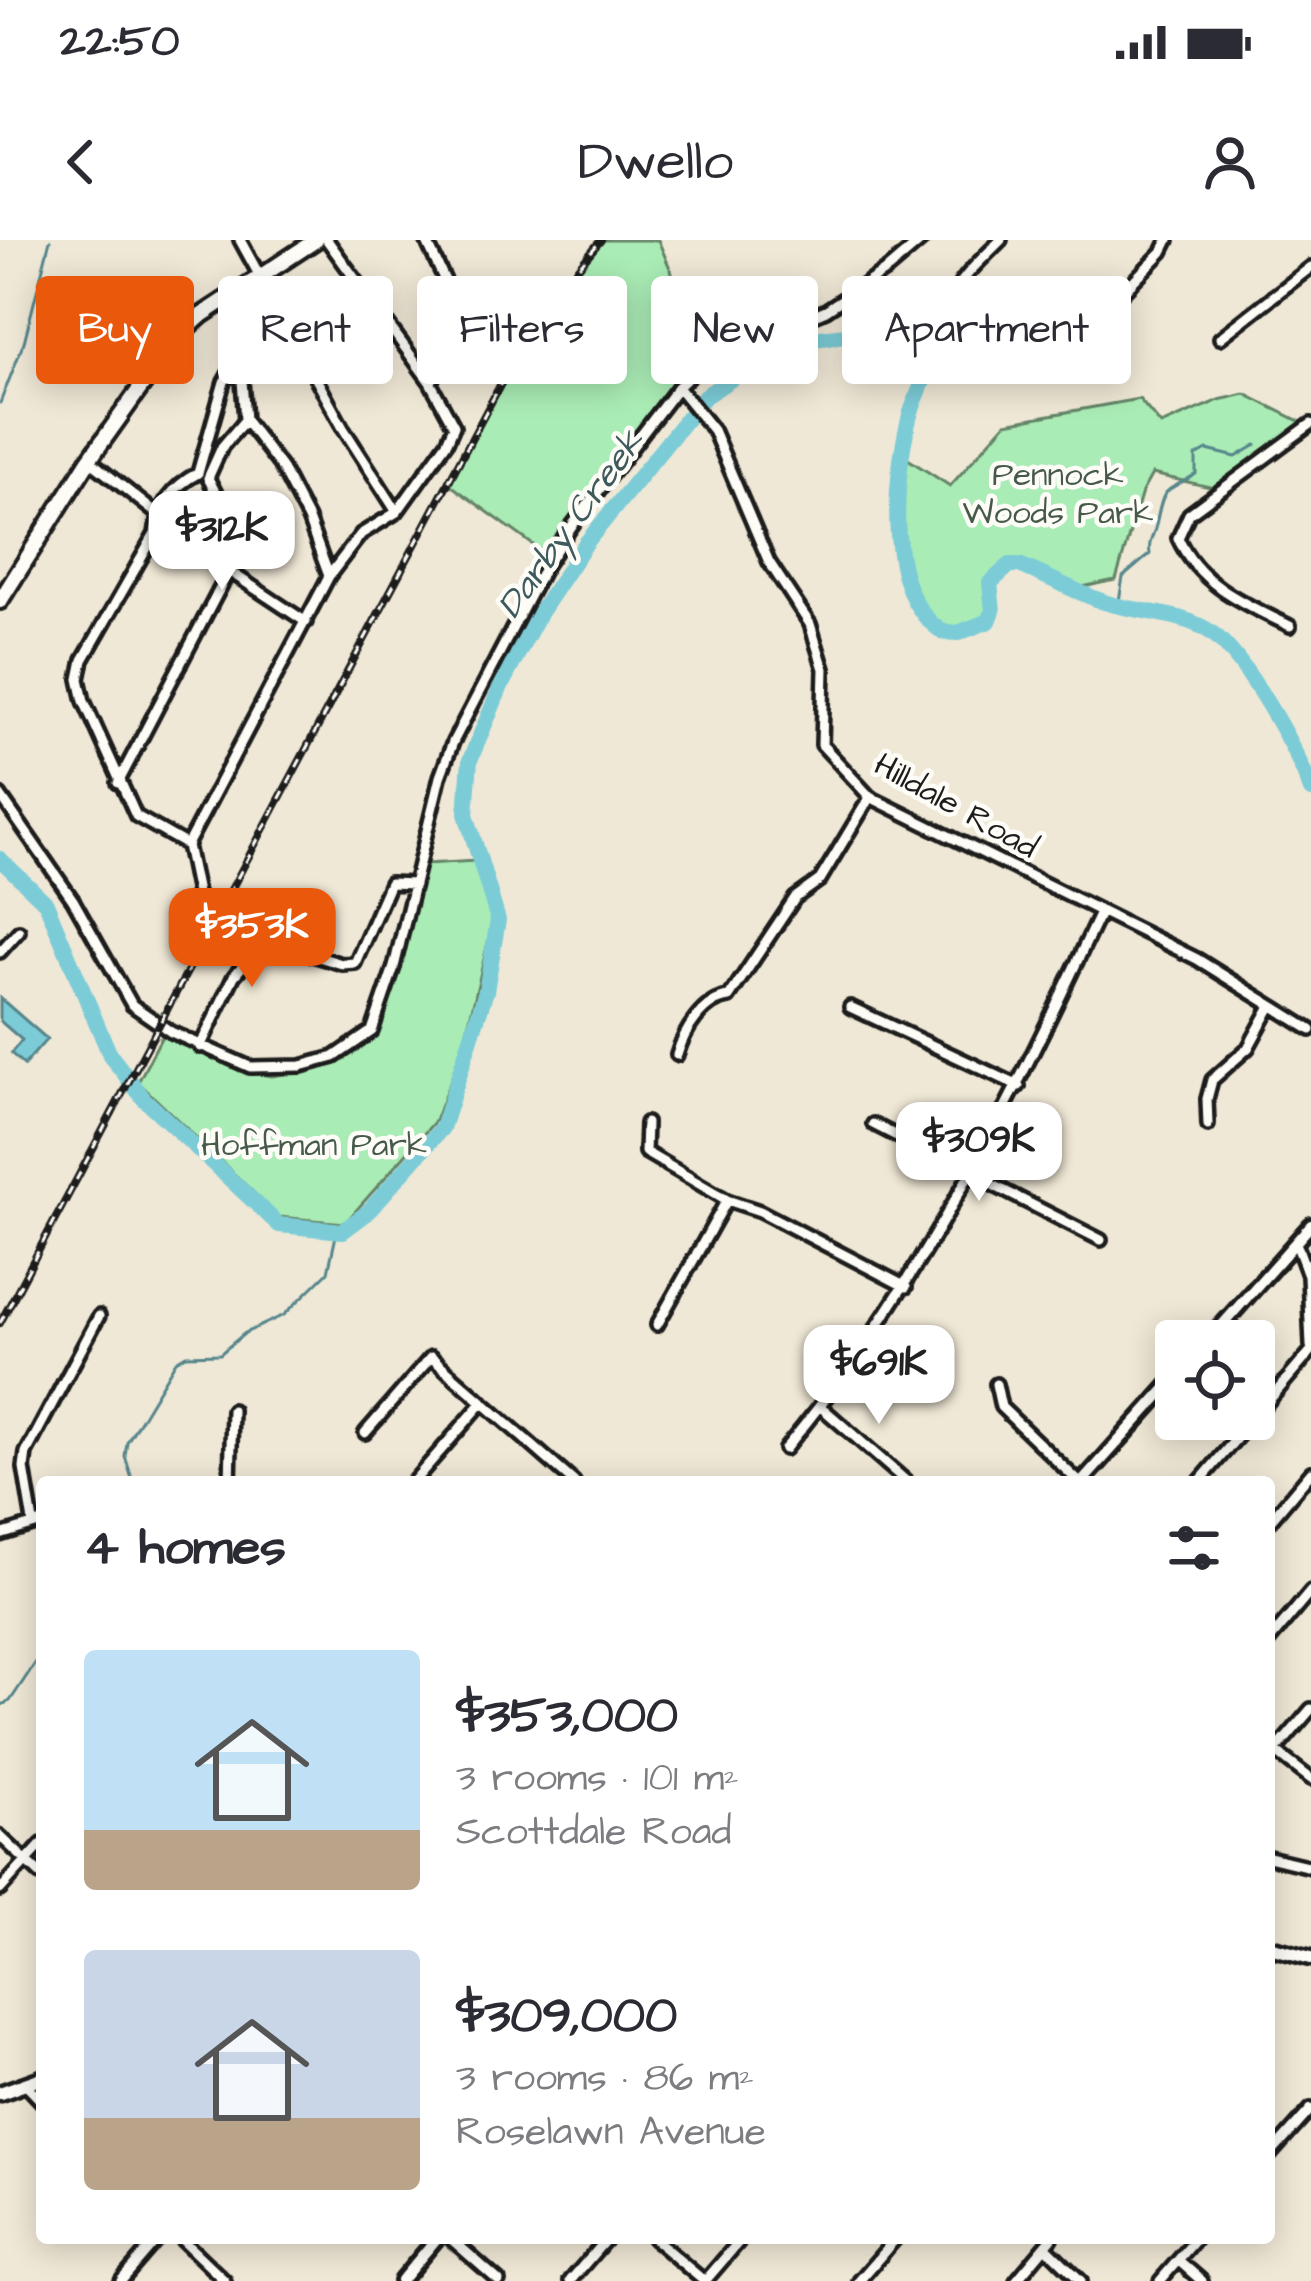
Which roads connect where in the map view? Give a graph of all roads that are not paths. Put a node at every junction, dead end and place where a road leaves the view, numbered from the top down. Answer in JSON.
{"nodes":[{"id":1,"x":239,"y":240,"type":"edge"},
{"id":2,"x":316,"y":240,"type":"edge"},
{"id":3,"x":326,"y":240,"type":"edge"},
{"id":4,"x":426,"y":240,"type":"edge"},
{"id":5,"x":922,"y":240,"type":"edge"},
{"id":6,"x":1001,"y":240,"type":"edge"},
{"id":7,"x":1168,"y":240,"type":"edge"},
{"id":8,"x":1311,"y":267,"type":"edge"},
{"id":9,"x":262,"y":276,"type":"joint"},
{"id":10,"x":442,"y":276,"type":"edge"},
{"id":11,"x":218,"y":305,"type":"edge"},
{"id":12,"x":1220,"y":338,"type":"dead end"},
{"id":13,"x":417,"y":364,"type":"edge"},
{"id":14,"x":224,"y":384,"type":"edge"},
{"id":15,"x":242,"y":384,"type":"edge"},
{"id":16,"x":320,"y":384,"type":"edge"},
{"id":17,"x":431,"y":384,"type":"edge"},
{"id":18,"x":681,"y":390,"type":"junction"},
{"id":19,"x":245,"y":420,"type":"junction"},
{"id":20,"x":1311,"y":424,"type":"edge"},
{"id":21,"x":89,"y":460,"type":"junction"},
{"id":22,"x":203,"y":476,"type":"junction"},
{"id":23,"x":398,"y":512,"type":"junction"},
{"id":24,"x":157,"y":514,"type":"junction"},
{"id":25,"x":155,"y":534,"type":"junction"},
{"id":26,"x":229,"y":571,"type":"junction"},
{"id":27,"x":328,"y":576,"type":"junction"},
{"id":28,"x":0,"y":601,"type":"edge"},
{"id":29,"x":306,"y":622,"type":"junction"},
{"id":30,"x":1290,"y":626,"type":"dead end"},
{"id":31,"x":118,"y":783,"type":"junction"},
{"id":32,"x":0,"y":795,"type":"edge"},
{"id":33,"x":870,"y":797,"type":"junction"},
{"id":34,"x":187,"y":845,"type":"junction"},
{"id":35,"x":414,"y":884,"type":"junction"},
{"id":36,"x":197,"y":893,"type":"dead end"},
{"id":37,"x":1100,"y":913,"type":"junction"},
{"id":38,"x":19,"y":931,"type":"dead end"},
{"id":39,"x":0,"y":952,"type":"edge"},
{"id":40,"x":1270,"y":1006,"type":"junction"},
{"id":41,"x":850,"y":1007,"type":"dead end"},
{"id":42,"x":1311,"y":1030,"type":"edge"},
{"id":43,"x":200,"y":1047,"type":"junction"},
{"id":44,"x":677,"y":1055,"type":"dead end"},
{"id":45,"x":1018,"y":1086,"type":"junction"},
{"id":46,"x":646,"y":1123,"type":"dead end"},
{"id":47,"x":873,"y":1124,"type":"dead end"},
{"id":48,"x":1208,"y":1125,"type":"dead end"},
{"id":49,"x":970,"y":1173,"type":"junction"},
{"id":50,"x":727,"y":1200,"type":"junction"},
{"id":51,"x":1311,"y":1225,"type":"edge"},
{"id":52,"x":1101,"y":1240,"type":"dead end"},
{"id":53,"x":1296,"y":1243,"type":"junction"},
{"id":54,"x":906,"y":1286,"type":"junction"},
{"id":55,"x":99,"y":1316,"type":"dead end"},
{"id":56,"x":1227,"y":1320,"type":"edge"},
{"id":57,"x":657,"y":1325,"type":"dead end"},
{"id":58,"x":1311,"y":1348,"type":"edge"},
{"id":59,"x":996,"y":1384,"type":"dead end"},
{"id":60,"x":1275,"y":1391,"type":"edge"},
{"id":61,"x":1155,"y":1400,"type":"edge"},
{"id":62,"x":483,"y":1402,"type":"junction"},
{"id":63,"x":820,"y":1406,"type":"junction"},
{"id":64,"x":232,"y":1410,"type":"dead end"},
{"id":65,"x":365,"y":1433,"type":"dead end"},
{"id":66,"x":1234,"y":1440,"type":"edge"},
{"id":67,"x":784,"y":1449,"type":"dead end"},
{"id":68,"x":1311,"y":1472,"type":"edge"},
{"id":69,"x":230,"y":1476,"type":"edge"},
{"id":70,"x":418,"y":1476,"type":"edge"},
{"id":71,"x":567,"y":1476,"type":"edge"},
{"id":72,"x":900,"y":1476,"type":"edge"},
{"id":73,"x":1074,"y":1476,"type":"edge"},
{"id":74,"x":1085,"y":1476,"type":"edge"},
{"id":75,"x":1204,"y":1476,"type":"edge"},
{"id":76,"x":36,"y":1514,"type":"edge"},
{"id":77,"x":1275,"y":1515,"type":"edge"},
{"id":78,"x":36,"y":1523,"type":"edge"},
{"id":79,"x":0,"y":1534,"type":"edge"},
{"id":80,"x":1311,"y":1591,"type":"edge"},
{"id":81,"x":1275,"y":1634,"type":"edge"},
{"id":82,"x":1311,"y":1709,"type":"edge"},
{"id":83,"x":1275,"y":1751,"type":"edge"},
{"id":84,"x":1275,"y":1757,"type":"edge"},
{"id":85,"x":1311,"y":1779,"type":"edge"},
{"id":86,"x":0,"y":1836,"type":"edge"},
{"id":87,"x":36,"y":1851,"type":"edge"},
{"id":88,"x":1275,"y":1858,"type":"edge"},
{"id":89,"x":26,"y":1862,"type":"junction"},
{"id":90,"x":1311,"y":1867,"type":"edge"},
{"id":91,"x":36,"y":1871,"type":"edge"},
{"id":92,"x":0,"y":1891,"type":"edge"},
{"id":93,"x":1275,"y":1949,"type":"edge"},
{"id":94,"x":1311,"y":1958,"type":"edge"},
{"id":95,"x":36,"y":2080,"type":"edge"},
{"id":96,"x":25,"y":2084,"type":"junction"},
{"id":97,"x":0,"y":2092,"type":"edge"},
{"id":98,"x":36,"y":2096,"type":"edge"},
{"id":99,"x":1311,"y":2109,"type":"edge"},
{"id":100,"x":1275,"y":2149,"type":"edge"},
{"id":101,"x":153,"y":2244,"type":"edge"},
{"id":102,"x":186,"y":2244,"type":"edge"},
{"id":103,"x":432,"y":2244,"type":"edge"},
{"id":104,"x":457,"y":2244,"type":"edge"},
{"id":105,"x":602,"y":2244,"type":"edge"},
{"id":106,"x":660,"y":2244,"type":"edge"},
{"id":107,"x":737,"y":2244,"type":"edge"},
{"id":108,"x":891,"y":2244,"type":"edge"},
{"id":109,"x":1047,"y":2244,"type":"edge"},
{"id":110,"x":1051,"y":2244,"type":"edge"},
{"id":111,"x":1192,"y":2244,"type":"edge"},
{"id":112,"x":1178,"y":2260,"type":"junction"},
{"id":113,"x":1163,"y":2277,"type":"edge"},
{"id":114,"x":121,"y":2281,"type":"edge"},
{"id":115,"x":226,"y":2281,"type":"edge"},
{"id":116,"x":400,"y":2281,"type":"edge"},
{"id":117,"x":499,"y":2281,"type":"edge"},
{"id":118,"x":570,"y":2281,"type":"edge"},
{"id":119,"x":704,"y":2281,"type":"edge"},
{"id":120,"x":859,"y":2281,"type":"edge"},
{"id":121,"x":1016,"y":2281,"type":"edge"},
{"id":122,"x":1082,"y":2281,"type":"edge"},
{"id":123,"x":1177,"y":2281,"type":"edge"},
{"id":124,"x":1202,"y":2281,"type":"edge"}],
"edges":[{"from":1,"to":9,"type":"street"},
{"from":2,"to":9,"type":"main road"},
{"from":3,"to":13,"type":"street"},
{"from":4,"to":10,"type":"street"},
{"from":5,"to":18,"type":"street"},
{"from":6,"to":7,"type":"street"},
{"from":8,"to":12,"type":"street"},
{"from":11,"to":21,"type":"main road"},
{"from":14,"to":22,"type":"street"},
{"from":15,"to":19,"type":"street"},
{"from":16,"to":23,"type":"street"},
{"from":17,"to":23,"type":"street"},
{"from":18,"to":33,"type":"street","name":"Hilldale Road"},
{"from":18,"to":35,"type":"street"},
{"from":19,"to":22,"type":"street"},
{"from":19,"to":27,"type":"street"},
{"from":20,"to":30,"type":"street"},
{"from":21,"to":24,"type":"street"},
{"from":21,"to":28,"type":"main road"},
{"from":22,"to":24,"type":"street"},
{"from":22,"to":26,"type":"street"},
{"from":23,"to":27,"type":"street"},
{"from":24,"to":25,"type":"street"},
{"from":25,"to":26,"type":"street"},
{"from":25,"to":31,"type":"street"},
{"from":26,"to":29,"type":"street"},
{"from":26,"to":31,"type":"street"},
{"from":27,"to":29,"type":"street"},
{"from":29,"to":34,"type":"street"},
{"from":31,"to":34,"type":"street"},
{"from":32,"to":43,"type":"street"},
{"from":33,"to":37,"type":"street","name":"Hilldale Road"},
{"from":33,"to":44,"type":"street"},
{"from":34,"to":36,"type":"street"},
{"from":35,"to":43,"type":"street"},
{"from":35,"to":43,"type":"street"},
{"from":37,"to":40,"type":"street","name":"Hilldale Road"},
{"from":37,"to":45,"type":"street"},
{"from":38,"to":39,"type":"street"},
{"from":40,"to":42,"type":"street","name":"Hilldale Road"},
{"from":40,"to":48,"type":"street"},
{"from":41,"to":45,"type":"street"},
{"from":45,"to":49,"type":"street"},
{"from":46,"to":50,"type":"street"},
{"from":47,"to":49,"type":"street"},
{"from":49,"to":52,"type":"street"},
{"from":49,"to":54,"type":"street"},
{"from":50,"to":54,"type":"street"},
{"from":50,"to":57,"type":"street"},
{"from":51,"to":53,"type":"street"},
{"from":53,"to":56,"type":"street"},
{"from":53,"to":58,"type":"street"},
{"from":54,"to":63,"type":"street"},
{"from":55,"to":76,"type":"street"},
{"from":58,"to":60,"type":"street"},
{"from":59,"to":73,"type":"street"},
{"from":61,"to":74,"type":"street"},
{"from":62,"to":65,"type":"street"},
{"from":62,"to":70,"type":"street"},
{"from":62,"to":71,"type":"street"},
{"from":63,"to":67,"type":"street"},
{"from":63,"to":72,"type":"street"},
{"from":64,"to":69,"type":"street"},
{"from":66,"to":75,"type":"street"},
{"from":68,"to":77,"type":"street"},
{"from":78,"to":79,"type":"street"},
{"from":80,"to":81,"type":"street"},
{"from":82,"to":83,"type":"street"},
{"from":84,"to":85,"type":"street"},
{"from":86,"to":89,"type":"street"},
{"from":87,"to":89,"type":"street"},
{"from":88,"to":90,"type":"street"},
{"from":89,"to":91,"type":"street"},
{"from":89,"to":92,"type":"street"},
{"from":93,"to":94,"type":"main road"},
{"from":95,"to":96,"type":"main road"},
{"from":96,"to":97,"type":"main road"},
{"from":96,"to":98,"type":"street"},
{"from":99,"to":100,"type":"street"},
{"from":101,"to":114,"type":"street"},
{"from":102,"to":115,"type":"street"},
{"from":103,"to":116,"type":"street"},
{"from":104,"to":117,"type":"street"},
{"from":105,"to":118,"type":"street"},
{"from":106,"to":119,"type":"street"},
{"from":107,"to":119,"type":"street"},
{"from":108,"to":120,"type":"street"},
{"from":109,"to":121,"type":"street"},
{"from":110,"to":122,"type":"street"},
{"from":111,"to":112,"type":"street"},
{"from":112,"to":113,"type":"street"},
{"from":112,"to":124,"type":"street"},
{"from":113,"to":123,"type":"street"}]}
